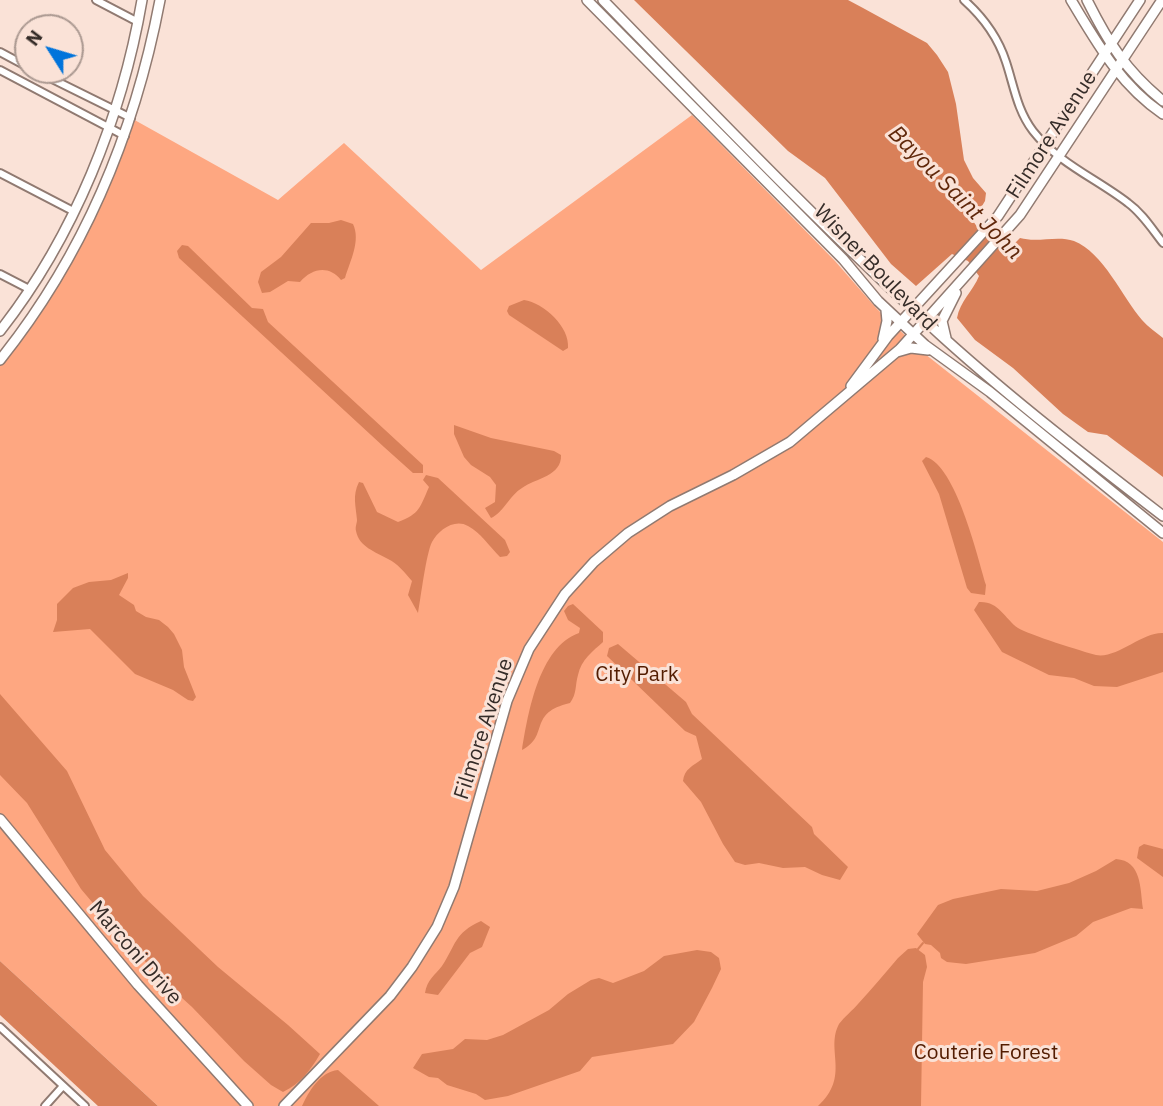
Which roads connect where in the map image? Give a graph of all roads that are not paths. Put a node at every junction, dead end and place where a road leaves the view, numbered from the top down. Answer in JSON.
{"nodes":[{"id":1,"x":96,"y":0,"type":"edge"},
{"id":2,"x":142,"y":0,"type":"edge"},
{"id":3,"x":160,"y":0,"type":"edge"},
{"id":4,"x":587,"y":0,"type":"edge"},
{"id":5,"x":603,"y":0,"type":"edge"},
{"id":6,"x":964,"y":0,"type":"edge"},
{"id":7,"x":1071,"y":0,"type":"edge"},
{"id":8,"x":1087,"y":0,"type":"edge"},
{"id":9,"x":1140,"y":0,"type":"edge"},
{"id":10,"x":1162,"y":0,"type":"edge"},
{"id":11,"x":138,"y":22,"type":"junction"},
{"id":12,"x":1111,"y":45,"type":"junction"},
{"id":13,"x":1104,"y":56,"type":"junction"},
{"id":14,"x":1122,"y":61,"type":"junction"},
{"id":15,"x":0,"y":70,"type":"edge"},
{"id":16,"x":1116,"y":71,"type":"junction"},
{"id":17,"x":61,"y":84,"type":"edge"},
{"id":18,"x":91,"y":100,"type":"junction"},
{"id":19,"x":1163,"y":100,"type":"edge"},
{"id":20,"x":114,"y":111,"type":"junction"},
{"id":21,"x":1163,"y":114,"type":"edge"},
{"id":22,"x":83,"y":115,"type":"junction"},
{"id":23,"x":131,"y":118,"type":"junction"},
{"id":24,"x":108,"y":128,"type":"junction"},
{"id":25,"x":125,"y":136,"type":"junction"},
{"id":26,"x":1046,"y":145,"type":"junction"},
{"id":27,"x":1059,"y":156,"type":"junction"},
{"id":28,"x":0,"y":173,"type":"edge"},
{"id":29,"x":73,"y":211,"type":"junction"},
{"id":30,"x":1163,"y":243,"type":"edge"},
{"id":31,"x":52,"y":251,"type":"junction"},
{"id":32,"x":69,"y":259,"type":"junction"},
{"id":33,"x":0,"y":274,"type":"edge"},
{"id":34,"x":963,"y":280,"type":"junction"},
{"id":35,"x":29,"y":289,"type":"junction"},
{"id":36,"x":927,"y":293,"type":"junction"},
{"id":37,"x":897,"y":295,"type":"junction"},
{"id":38,"x":912,"y":308,"type":"junction"},
{"id":39,"x":886,"y":310,"type":"junction"},
{"id":40,"x":925,"y":321,"type":"junction"},
{"id":41,"x":900,"y":322,"type":"junction"},
{"id":42,"x":0,"y":331,"type":"edge"},
{"id":43,"x":913,"y":334,"type":"junction"},
{"id":44,"x":947,"y":340,"type":"junction"},
{"id":45,"x":882,"y":344,"type":"junction"},
{"id":46,"x":931,"y":351,"type":"junction"},
{"id":47,"x":896,"y":352,"type":"junction"},
{"id":48,"x":0,"y":360,"type":"edge"},
{"id":49,"x":842,"y":398,"type":"junction"},
{"id":50,"x":1163,"y":516,"type":"edge"},
{"id":51,"x":1163,"y":533,"type":"edge"},
{"id":52,"x":0,"y":819,"type":"edge"},
{"id":53,"x":0,"y":1027,"type":"edge"},
{"id":54,"x":63,"y":1086,"type":"junction"},
{"id":55,"x":304,"y":1088,"type":"junction"},
{"id":56,"x":45,"y":1106,"type":"edge"},
{"id":57,"x":85,"y":1106,"type":"edge"},
{"id":58,"x":248,"y":1106,"type":"edge"},
{"id":59,"x":284,"y":1106,"type":"edge"},
{"id":60,"x":290,"y":1106,"type":"edge"}],
"edges":[{"from":1,"to":11,"type":"street"},
{"from":2,"to":11,"type":"street"},
{"from":3,"to":23,"type":"street"},
{"from":4,"to":39,"type":"street","name":"Wisner Boulevard"},
{"from":5,"to":37,"type":"street","name":"Wisner Boulevard"},
{"from":6,"to":26,"type":"street"},
{"from":7,"to":13,"type":"street"},
{"from":8,"to":12,"type":"street"},
{"from":9,"to":12,"type":"street","name":"Filmore Avenue"},
{"from":10,"to":14,"type":"street","name":"Filmore Avenue"},
{"from":11,"to":20,"type":"street"},
{"from":12,"to":13,"type":"street","name":"Filmore Avenue"},
{"from":12,"to":14,"type":"street"},
{"from":13,"to":16,"type":"street"},
{"from":13,"to":26,"type":"street","name":"Filmore Avenue"},
{"from":14,"to":16,"type":"street","name":"Filmore Avenue"},
{"from":14,"to":19,"type":"street"},
{"from":15,"to":22,"type":"street"},
{"from":16,"to":21,"type":"street"},
{"from":16,"to":27,"type":"street","name":"Filmore Avenue"},
{"from":17,"to":18,"type":"street"},
{"from":18,"to":20,"type":"street"},
{"from":18,"to":22,"type":"street"},
{"from":20,"to":23,"type":"street"},
{"from":20,"to":24,"type":"street"},
{"from":22,"to":24,"type":"street"},
{"from":23,"to":25,"type":"street"},
{"from":24,"to":25,"type":"street"},
{"from":24,"to":29,"type":"street"},
{"from":25,"to":32,"type":"street"},
{"from":26,"to":27,"type":"street"},
{"from":26,"to":36,"type":"street","name":"Filmore Avenue"},
{"from":27,"to":30,"type":"street"},
{"from":27,"to":34,"type":"street","name":"Filmore Avenue"},
{"from":28,"to":29,"type":"street"},
{"from":29,"to":31,"type":"street"},
{"from":31,"to":32,"type":"street"},
{"from":31,"to":35,"type":"street"},
{"from":32,"to":48,"type":"street"},
{"from":33,"to":35,"type":"street"},
{"from":34,"to":40,"type":"street","name":"Filmore Avenue"},
{"from":34,"to":44,"type":"street"},
{"from":35,"to":42,"type":"street"},
{"from":36,"to":37,"type":"street"},
{"from":36,"to":38,"type":"street","name":"Filmore Avenue"},
{"from":37,"to":38,"type":"street","name":"Wisner Boulevard"},
{"from":38,"to":40,"type":"street","name":"Wisner Boulevard"},
{"from":38,"to":41,"type":"street","name":"Filmore Avenue"},
{"from":39,"to":41,"type":"street","name":"Wisner Boulevard"},
{"from":39,"to":45,"type":"street"},
{"from":40,"to":43,"type":"street","name":"Filmore Avenue"},
{"from":40,"to":44,"type":"street","name":"Wisner Boulevard"},
{"from":41,"to":43,"type":"street","name":"Wisner Boulevard"},
{"from":41,"to":45,"type":"street","name":"Filmore Avenue"},
{"from":43,"to":46,"type":"street","name":"Wisner Boulevard"},
{"from":43,"to":47,"type":"street","name":"Filmore Avenue"},
{"from":44,"to":50,"type":"street","name":"Wisner Boulevard"},
{"from":45,"to":49,"type":"street","name":"Filmore Avenue"},
{"from":46,"to":47,"type":"street"},
{"from":46,"to":51,"type":"street","name":"Wisner Boulevard"},
{"from":47,"to":49,"type":"street","name":"Filmore Avenue"},
{"from":49,"to":55,"type":"street","name":"Filmore Avenue"},
{"from":52,"to":58,"type":"street","name":"Marconi Drive"},
{"from":53,"to":54,"type":"street"},
{"from":54,"to":56,"type":"street"},
{"from":54,"to":57,"type":"street"},
{"from":55,"to":59,"type":"street","name":"Filmore Avenue"},
{"from":55,"to":60,"type":"street","name":"Filmore Avenue"}]}
